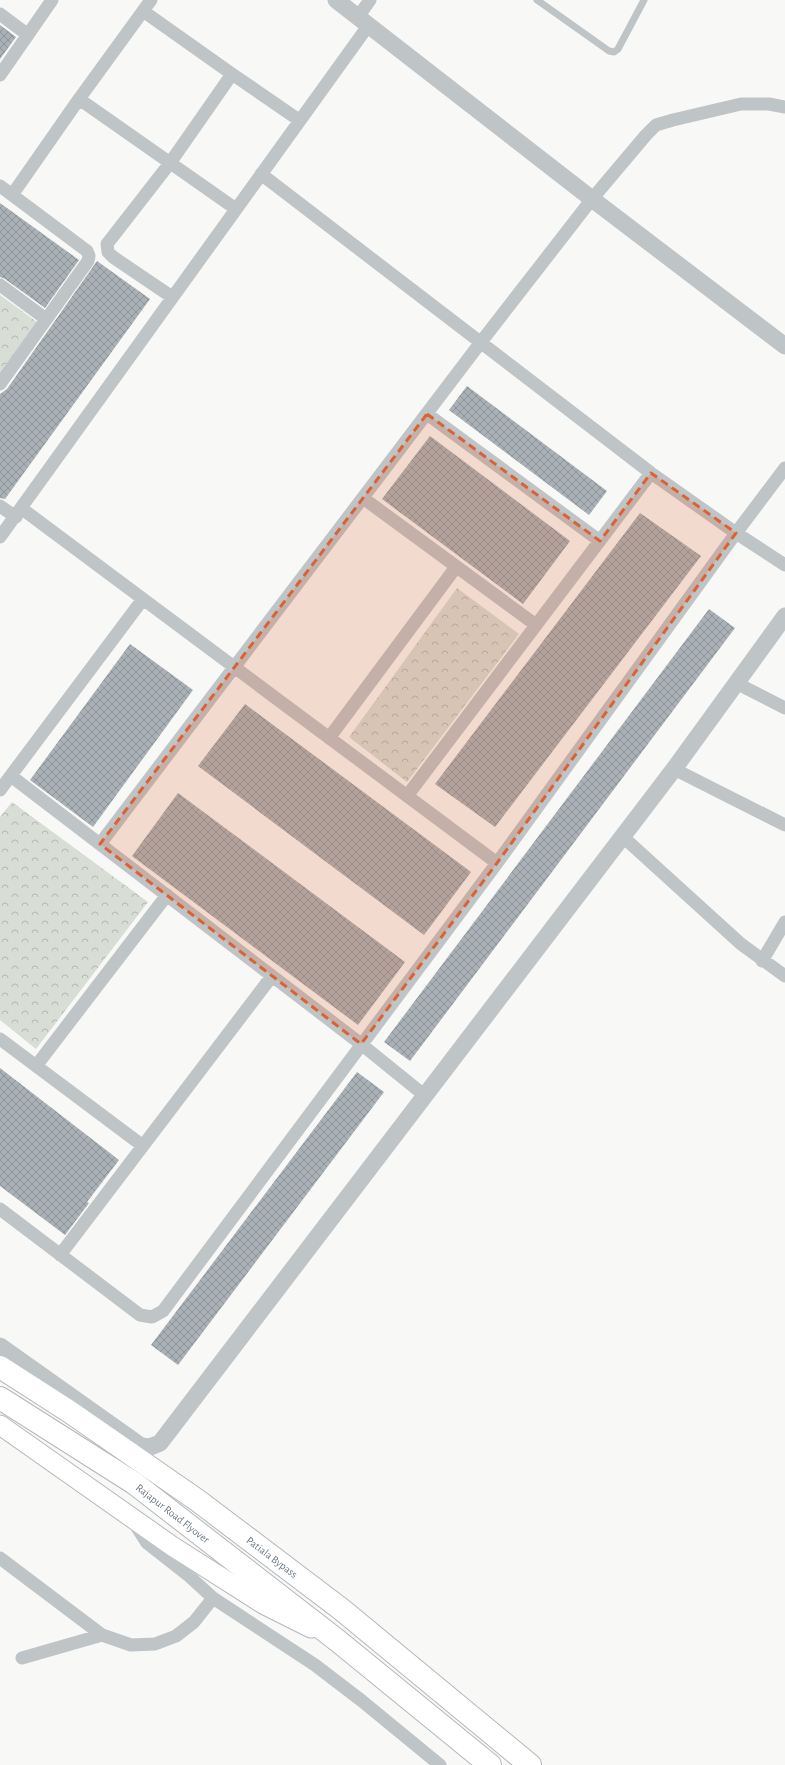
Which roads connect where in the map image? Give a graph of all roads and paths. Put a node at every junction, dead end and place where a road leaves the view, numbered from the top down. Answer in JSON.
{"nodes":[{"id":1,"x":52,"y":0,"type":"edge"},
{"id":2,"x":336,"y":0,"type":"edge"},
{"id":3,"x":370,"y":0,"type":"edge"},
{"id":4,"x":537,"y":0,"type":"edge"},
{"id":5,"x":644,"y":0,"type":"edge"},
{"id":6,"x":147,"y":5,"type":"edge"},
{"id":7,"x":0,"y":14,"type":"edge"},
{"id":8,"x":363,"y":22,"type":"junction"},
{"id":9,"x":28,"y":35,"type":"junction"},
{"id":10,"x":232,"y":74,"type":"junction"},
{"id":11,"x":0,"y":75,"type":"edge"},
{"id":12,"x":79,"y":99,"type":"junction"},
{"id":13,"x":785,"y":107,"type":"edge"},
{"id":14,"x":299,"y":120,"type":"junction"},
{"id":15,"x":170,"y":163,"type":"junction"},
{"id":16,"x":261,"y":174,"type":"junction"},
{"id":17,"x":0,"y":186,"type":"edge"},
{"id":18,"x":12,"y":195,"type":"junction"},
{"id":19,"x":592,"y":199,"type":"junction"},
{"id":20,"x":236,"y":208,"type":"junction"},
{"id":21,"x":0,"y":285,"type":"edge"},
{"id":22,"x":172,"y":297,"type":"junction"},
{"id":23,"x":46,"y":319,"type":"junction"},
{"id":24,"x":481,"y":342,"type":"junction"},
{"id":25,"x":785,"y":346,"type":"edge"},
{"id":26,"x":0,"y":384,"type":"edge"},
{"id":27,"x":427,"y":414,"type":"junction"},
{"id":28,"x":785,"y":468,"type":"edge"},
{"id":29,"x":652,"y":473,"type":"junction"},
{"id":30,"x":363,"y":498,"type":"junction"},
{"id":31,"x":0,"y":506,"type":"edge"},
{"id":32,"x":18,"y":512,"type":"junction"},
{"id":33,"x":736,"y":532,"type":"junction"},
{"id":34,"x":0,"y":537,"type":"edge"},
{"id":35,"x":600,"y":541,"type":"junction"},
{"id":36,"x":785,"y":565,"type":"edge"},
{"id":37,"x":456,"y":567,"type":"junction"},
{"id":38,"x":143,"y":599,"type":"junction"},
{"id":39,"x":785,"y":616,"type":"edge"},
{"id":40,"x":536,"y":626,"type":"junction"},
{"id":41,"x":235,"y":668,"type":"junction"},
{"id":42,"x":736,"y":683,"type":"junction"},
{"id":43,"x":785,"y":708,"type":"edge"},
{"id":44,"x":329,"y":738,"type":"junction"},
{"id":45,"x":674,"y":768,"type":"junction"},
{"id":46,"x":11,"y":776,"type":"junction"},
{"id":47,"x":0,"y":790,"type":"edge"},
{"id":48,"x":407,"y":796,"type":"junction"},
{"id":49,"x":785,"y":825,"type":"edge"},
{"id":50,"x":622,"y":836,"type":"junction"},
{"id":51,"x":100,"y":844,"type":"junction"},
{"id":52,"x":497,"y":864,"type":"junction"},
{"id":53,"x":167,"y":895,"type":"junction"},
{"id":54,"x":785,"y":922,"type":"edge"},
{"id":55,"x":762,"y":961,"type":"junction"},
{"id":56,"x":272,"y":976,"type":"junction"},
{"id":57,"x":785,"y":976,"type":"edge"},
{"id":58,"x":0,"y":1039,"type":"edge"},
{"id":59,"x":361,"y":1044,"type":"junction"},
{"id":60,"x":36,"y":1066,"type":"junction"},
{"id":61,"x":424,"y":1095,"type":"junction"},
{"id":62,"x":142,"y":1146,"type":"junction"},
{"id":63,"x":0,"y":1209,"type":"edge"},
{"id":64,"x":60,"y":1255,"type":"junction"},
{"id":65,"x":0,"y":1346,"type":"edge"},
{"id":66,"x":0,"y":1367,"type":"edge"},
{"id":67,"x":0,"y":1398,"type":"edge"},
{"id":68,"x":0,"y":1425,"type":"edge"},
{"id":69,"x":130,"y":1517,"type":"junction"},
{"id":70,"x":0,"y":1558,"type":"edge"},
{"id":71,"x":213,"y":1598,"type":"junction"},
{"id":72,"x":102,"y":1635,"type":"junction"},
{"id":73,"x":338,"y":1641,"type":"junction"},
{"id":74,"x":22,"y":1658,"type":"dead end"},
{"id":75,"x":440,"y":1765,"type":"edge"},
{"id":76,"x":490,"y":1765,"type":"edge"},
{"id":77,"x":530,"y":1765,"type":"edge"}],
"edges":[{"from":1,"to":9,"type":"street"},
{"from":2,"to":8,"type":"street"},
{"from":3,"to":8,"type":"street"},
{"from":4,"to":5,"type":"lane"},
{"from":6,"to":10,"type":"street"},
{"from":6,"to":12,"type":"street"},
{"from":7,"to":9,"type":"street"},
{"from":8,"to":14,"type":"street"},
{"from":8,"to":19,"type":"street"},
{"from":9,"to":11,"type":"street"},
{"from":10,"to":14,"type":"street"},
{"from":10,"to":15,"type":"street"},
{"from":12,"to":15,"type":"street"},
{"from":12,"to":18,"type":"street"},
{"from":13,"to":19,"type":"street"},
{"from":14,"to":16,"type":"street"},
{"from":15,"to":20,"type":"street"},
{"from":15,"to":22,"type":"street"},
{"from":16,"to":20,"type":"street"},
{"from":16,"to":24,"type":"street"},
{"from":17,"to":18,"type":"street"},
{"from":18,"to":23,"type":"street"},
{"from":19,"to":24,"type":"street"},
{"from":19,"to":25,"type":"street"},
{"from":20,"to":22,"type":"street"},
{"from":21,"to":23,"type":"street"},
{"from":22,"to":32,"type":"street"},
{"from":23,"to":26,"type":"street"},
{"from":24,"to":27,"type":"street"},
{"from":24,"to":29,"type":"street"},
{"from":27,"to":30,"type":"street"},
{"from":27,"to":35,"type":"street"},
{"from":28,"to":33,"type":"street"},
{"from":29,"to":33,"type":"street"},
{"from":29,"to":35,"type":"street"},
{"from":30,"to":37,"type":"street"},
{"from":30,"to":41,"type":"street"},
{"from":31,"to":32,"type":"street"},
{"from":32,"to":34,"type":"street"},
{"from":32,"to":38,"type":"street"},
{"from":33,"to":36,"type":"street"},
{"from":33,"to":52,"type":"street"},
{"from":35,"to":40,"type":"street"},
{"from":37,"to":40,"type":"street"},
{"from":37,"to":44,"type":"street"},
{"from":38,"to":41,"type":"street"},
{"from":38,"to":46,"type":"street"},
{"from":39,"to":42,"type":"street"},
{"from":40,"to":48,"type":"street"},
{"from":41,"to":44,"type":"street"},
{"from":41,"to":51,"type":"street"},
{"from":42,"to":43,"type":"street"},
{"from":42,"to":45,"type":"street"},
{"from":44,"to":48,"type":"street"},
{"from":45,"to":49,"type":"street"},
{"from":45,"to":50,"type":"street"},
{"from":46,"to":47,"type":"street"},
{"from":46,"to":51,"type":"street"},
{"from":48,"to":52,"type":"street"},
{"from":50,"to":55,"type":"street"},
{"from":50,"to":61,"type":"street"},
{"from":51,"to":53,"type":"street"},
{"from":52,"to":59,"type":"street"},
{"from":53,"to":56,"type":"street"},
{"from":53,"to":60,"type":"street"},
{"from":54,"to":55,"type":"street"},
{"from":55,"to":57,"type":"street"},
{"from":56,"to":59,"type":"street"},
{"from":56,"to":62,"type":"street"},
{"from":58,"to":60,"type":"street"},
{"from":59,"to":61,"type":"street"},
{"from":59,"to":64,"type":"street"},
{"from":60,"to":62,"type":"street"},
{"from":61,"to":65,"type":"street"},
{"from":62,"to":64,"type":"street"},
{"from":63,"to":64,"type":"street"},
{"from":66,"to":77,"type":"highway","name":"Patiala Bypass"},
{"from":67,"to":73,"type":"highway","name":"Rajapur Road Flyover"},
{"from":68,"to":69,"type":"main road"},
{"from":69,"to":71,"type":"street"},
{"from":69,"to":73,"type":"main road"},
{"from":70,"to":72,"type":"street"},
{"from":71,"to":72,"type":"street"},
{"from":71,"to":75,"type":"street"},
{"from":72,"to":74,"type":"street"},
{"from":73,"to":76,"type":"highway"}]}
